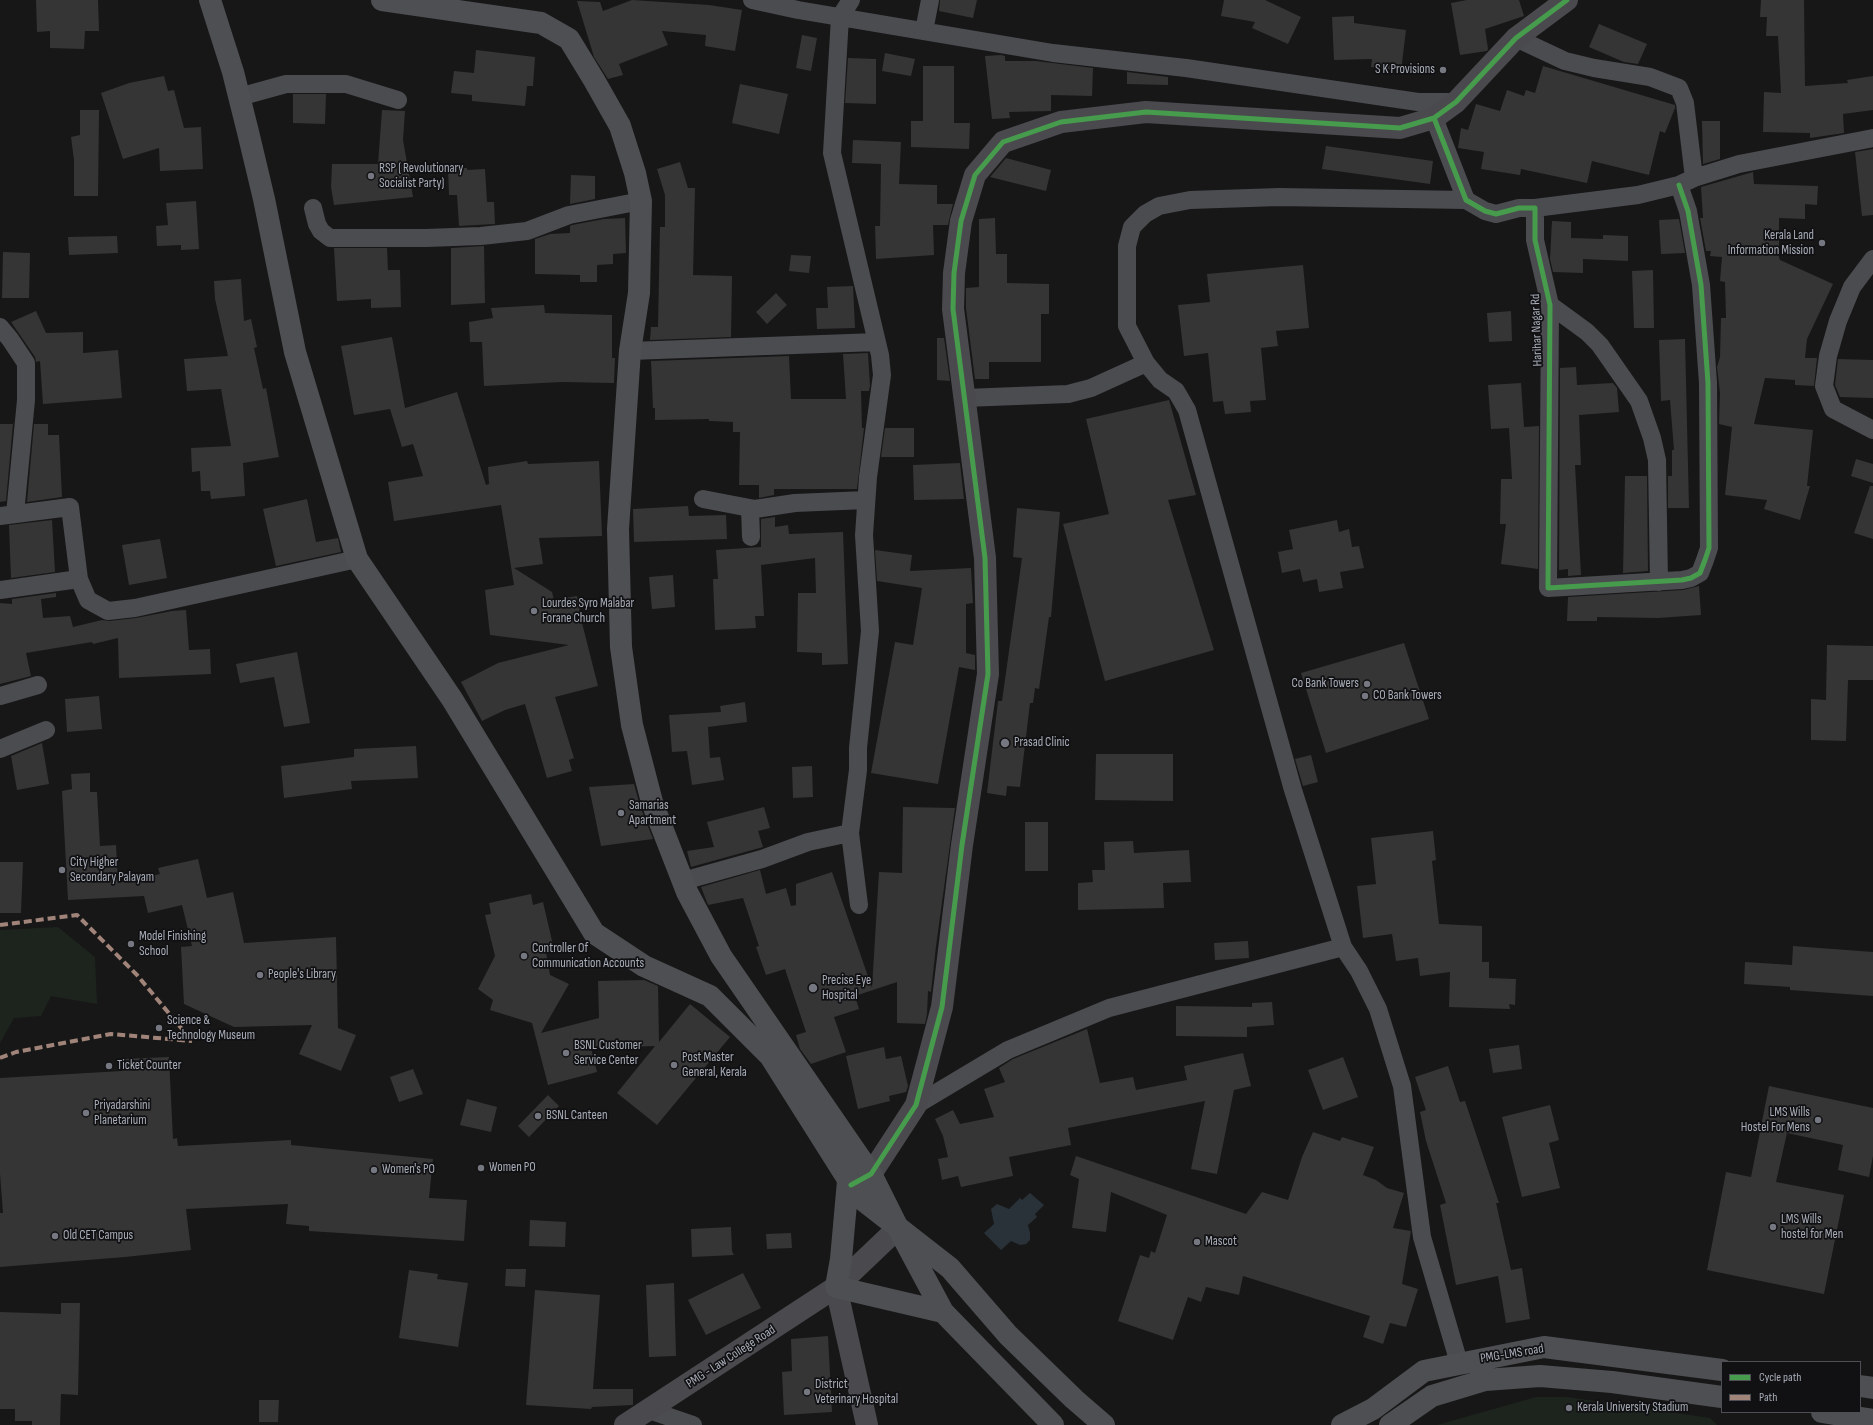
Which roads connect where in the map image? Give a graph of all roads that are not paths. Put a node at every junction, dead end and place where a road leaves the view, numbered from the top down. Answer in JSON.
{"nodes":[{"id":1,"x":210,"y":0,"type":"edge"},
{"id":2,"x":382,"y":0,"type":"edge"},
{"id":3,"x":752,"y":0,"type":"edge"},
{"id":4,"x":851,"y":0,"type":"edge"},
{"id":5,"x":930,"y":0,"type":"edge"},
{"id":6,"x":1568,"y":0,"type":"edge"},
{"id":7,"x":840,"y":17,"type":"junction"},
{"id":8,"x":924,"y":31,"type":"junction"},
{"id":9,"x":1516,"y":38,"type":"junction"},
{"id":10,"x":239,"y":97,"type":"junction"},
{"id":11,"x":398,"y":100,"type":"dead end"},
{"id":12,"x":1456,"y":102,"type":"junction"},
{"id":13,"x":1434,"y":118,"type":"junction"},
{"id":14,"x":1873,"y":138,"type":"edge"},
{"id":15,"x":1686,"y":182,"type":"junction"},
{"id":16,"x":1466,"y":200,"type":"junction"},
{"id":17,"x":641,"y":201,"type":"junction"},
{"id":18,"x":313,"y":208,"type":"dead end"},
{"id":19,"x":1535,"y":208,"type":"junction"},
{"id":20,"x":1873,"y":259,"type":"edge"},
{"id":21,"x":1550,"y":306,"type":"junction"},
{"id":22,"x":0,"y":327,"type":"edge"},
{"id":23,"x":877,"y":342,"type":"junction"},
{"id":24,"x":630,"y":351,"type":"junction"},
{"id":25,"x":1146,"y":363,"type":"junction"},
{"id":26,"x":965,"y":398,"type":"junction"},
{"id":27,"x":1873,"y":430,"type":"edge"},
{"id":28,"x":703,"y":499,"type":"dead end"},
{"id":29,"x":866,"y":500,"type":"junction"},
{"id":30,"x":750,"y":508,"type":"junction"},
{"id":31,"x":8,"y":515,"type":"edge"},
{"id":32,"x":751,"y":537,"type":"dead end"},
{"id":33,"x":357,"y":559,"type":"junction"},
{"id":34,"x":79,"y":579,"type":"junction"},
{"id":35,"x":1659,"y":582,"type":"junction"},
{"id":36,"x":0,"y":590,"type":"edge"},
{"id":37,"x":38,"y":685,"type":"dead end"},
{"id":38,"x":0,"y":696,"type":"edge"},
{"id":39,"x":46,"y":730,"type":"dead end"},
{"id":40,"x":0,"y":749,"type":"edge"},
{"id":41,"x":850,"y":833,"type":"junction"},
{"id":42,"x":683,"y":880,"type":"junction"},
{"id":43,"x":859,"y":905,"type":"dead end"},
{"id":44,"x":1343,"y":947,"type":"junction"},
{"id":45,"x":916,"y":1105,"type":"junction"},
{"id":46,"x":871,"y":1174,"type":"junction"},
{"id":47,"x":849,"y":1183,"type":"junction"},
{"id":48,"x":898,"y":1228,"type":"junction"},
{"id":49,"x":836,"y":1288,"type":"junction"},
{"id":50,"x":943,"y":1312,"type":"junction"},
{"id":51,"x":1459,"y":1363,"type":"junction"},
{"id":52,"x":1721,"y":1370,"type":"edge"},
{"id":53,"x":1861,"y":1386,"type":"edge"},
{"id":54,"x":1873,"y":1388,"type":"edge"},
{"id":55,"x":1721,"y":1397,"type":"edge"},
{"id":56,"x":649,"y":1410,"type":"junction"},
{"id":57,"x":1828,"y":1413,"type":"edge"},
{"id":58,"x":1873,"y":1420,"type":"edge"},
{"id":59,"x":625,"y":1425,"type":"edge"},
{"id":60,"x":693,"y":1425,"type":"edge"},
{"id":61,"x":867,"y":1425,"type":"edge"},
{"id":62,"x":1053,"y":1425,"type":"edge"},
{"id":63,"x":1104,"y":1425,"type":"edge"},
{"id":64,"x":1342,"y":1425,"type":"edge"},
{"id":65,"x":1390,"y":1425,"type":"edge"}],
"edges":[{"from":1,"to":10,"type":"main road"},
{"from":2,"to":17,"type":"main road"},
{"from":3,"to":7,"type":"street"},
{"from":4,"to":7,"type":"street"},
{"from":5,"to":8,"type":"street"},
{"from":6,"to":9,"type":"street"},
{"from":7,"to":8,"type":"street"},
{"from":7,"to":23,"type":"street"},
{"from":8,"to":12,"type":"street"},
{"from":9,"to":12,"type":"street"},
{"from":9,"to":15,"type":"street"},
{"from":10,"to":11,"type":"street"},
{"from":10,"to":33,"type":"main road"},
{"from":12,"to":13,"type":"street"},
{"from":13,"to":16,"type":"street"},
{"from":13,"to":26,"type":"street"},
{"from":14,"to":15,"type":"street"},
{"from":15,"to":19,"type":"street"},
{"from":15,"to":35,"type":"street"},
{"from":16,"to":19,"type":"street"},
{"from":16,"to":25,"type":"street"},
{"from":17,"to":18,"type":"street"},
{"from":17,"to":24,"type":"main road"},
{"from":19,"to":21,"type":"street","name":"Harihar Nagar Rd"},
{"from":20,"to":27,"type":"street"},
{"from":21,"to":35,"type":"street"},
{"from":21,"to":35,"type":"street","name":"Harihar Nagar Rd"},
{"from":22,"to":31,"type":"street"},
{"from":23,"to":24,"type":"street"},
{"from":23,"to":29,"type":"street"},
{"from":24,"to":42,"type":"main road"},
{"from":25,"to":26,"type":"street"},
{"from":25,"to":44,"type":"street"},
{"from":26,"to":45,"type":"street"},
{"from":28,"to":30,"type":"street"},
{"from":29,"to":30,"type":"street"},
{"from":29,"to":41,"type":"street"},
{"from":30,"to":32,"type":"street"},
{"from":31,"to":34,"type":"street"},
{"from":33,"to":34,"type":"street"},
{"from":33,"to":47,"type":"main road"},
{"from":34,"to":36,"type":"street"},
{"from":37,"to":38,"type":"street"},
{"from":39,"to":40,"type":"street"},
{"from":41,"to":42,"type":"street"},
{"from":41,"to":43,"type":"street"},
{"from":42,"to":46,"type":"main road"},
{"from":44,"to":45,"type":"street"},
{"from":44,"to":51,"type":"street"},
{"from":45,"to":46,"type":"street"},
{"from":46,"to":47,"type":"street"},
{"from":46,"to":48,"type":"main road"},
{"from":47,"to":48,"type":"main road"},
{"from":47,"to":49,"type":"main road"},
{"from":48,"to":49,"type":"street","name":"PMG - Law College Road"},
{"from":48,"to":50,"type":"main road"},
{"from":48,"to":63,"type":"main road"},
{"from":49,"to":50,"type":"main road"},
{"from":49,"to":56,"type":"street","name":"PMG - Law College Road"},
{"from":49,"to":61,"type":"street"},
{"from":50,"to":62,"type":"main road"},
{"from":51,"to":52,"type":"main road","name":"PMG-LMS road"},
{"from":51,"to":64,"type":"main road","name":"PMG-LMS road"},
{"from":53,"to":54,"type":"main road"},
{"from":55,"to":65,"type":"main road","name":"PMG-LMS road"},
{"from":56,"to":59,"type":"street","name":"PMG - Law College Road"},
{"from":56,"to":60,"type":"street"},
{"from":57,"to":58,"type":"main road"}]}
